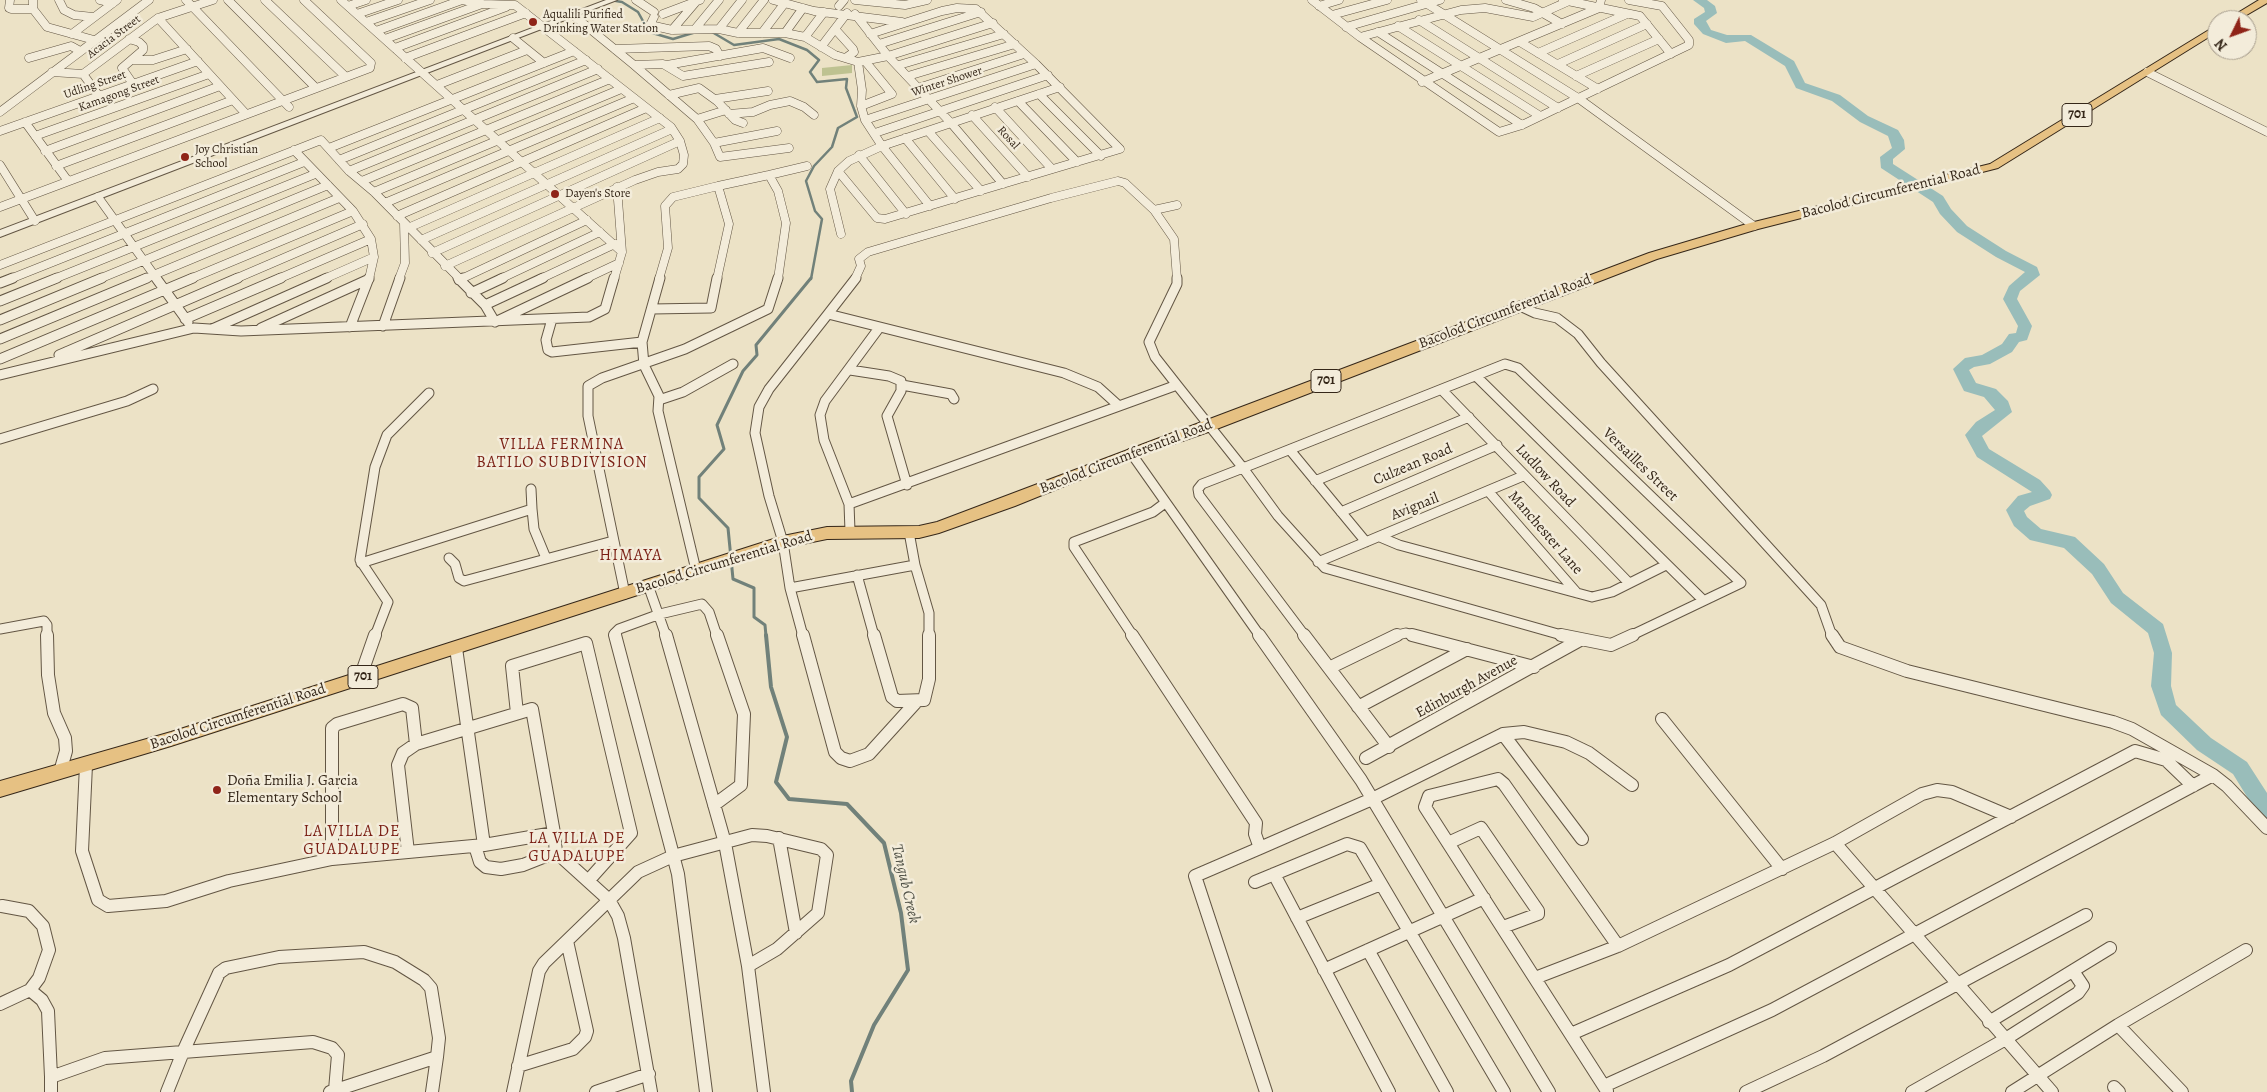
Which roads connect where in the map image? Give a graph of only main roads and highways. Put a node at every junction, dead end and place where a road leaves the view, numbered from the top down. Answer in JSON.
{"nodes":[{"id":1,"x":2266,"y":0,"type":"edge"},
{"id":2,"x":2248,"y":10,"type":"edge"},
{"id":3,"x":2207,"y":34,"type":"edge"},
{"id":4,"x":0,"y":788,"type":"edge"}],
"edges":[{"from":1,"to":2,"type":"main road"},
{"from":3,"to":4,"type":"main road","name":"Bacolod Circumferential Road","number":"701"}]}
